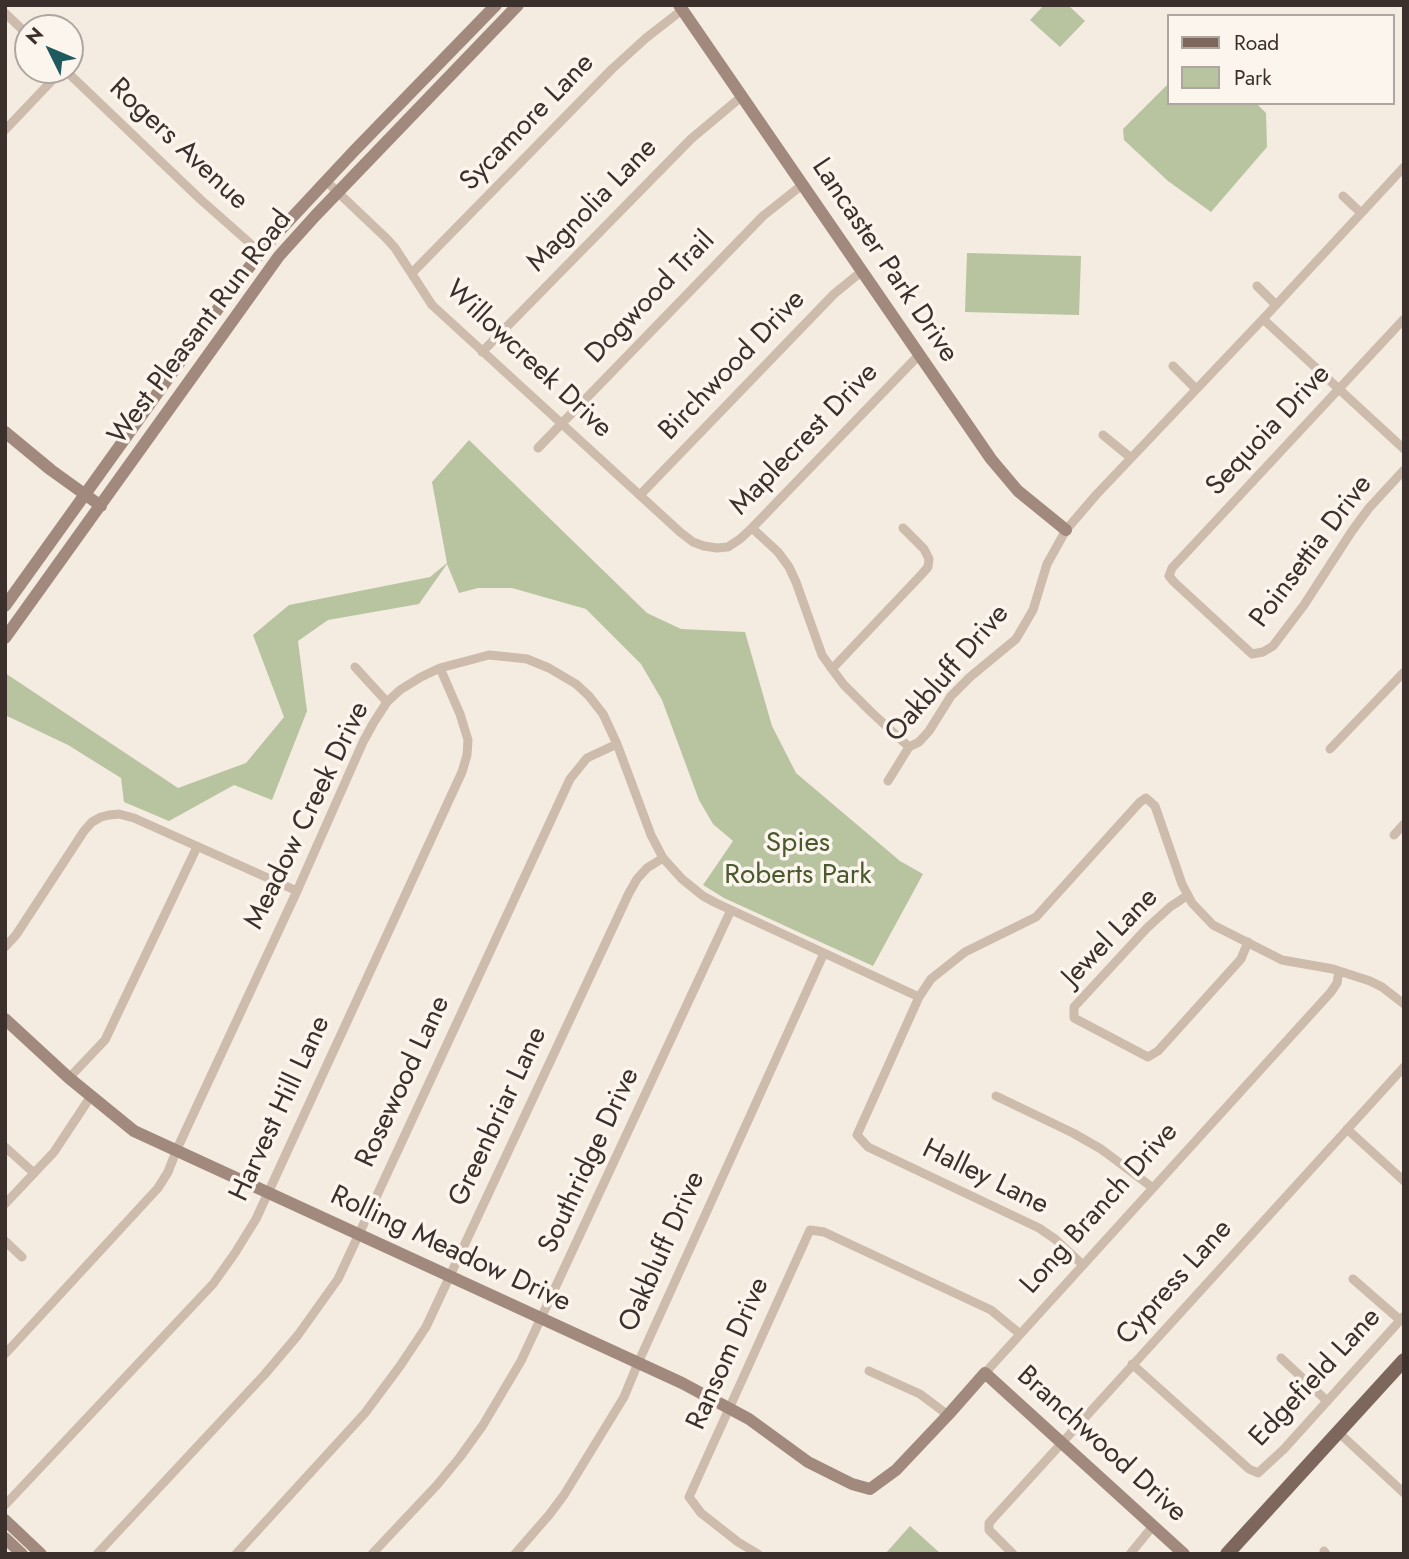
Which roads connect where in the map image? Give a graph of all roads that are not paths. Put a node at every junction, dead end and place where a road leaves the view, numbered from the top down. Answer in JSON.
{"nodes":[{"id":1,"x":496,"y":5,"type":"edge"},
{"id":2,"x":518,"y":5,"type":"edge"},
{"id":3,"x":680,"y":8,"type":"edge"},
{"id":4,"x":50,"y":84,"type":"edge"},
{"id":5,"x":79,"y":84,"type":"edge"},
{"id":6,"x":741,"y":97,"type":"junction"},
{"id":7,"x":5,"y":130,"type":"edge"},
{"id":8,"x":1404,"y":167,"type":"edge"},
{"id":9,"x":326,"y":181,"type":"junction"},
{"id":10,"x":802,"y":185,"type":"junction"},
{"id":11,"x":337,"y":193,"type":"junction"},
{"id":12,"x":1342,"y":196,"type":"dead end"},
{"id":13,"x":1361,"y":213,"type":"junction"},
{"id":14,"x":261,"y":253,"type":"junction"},
{"id":15,"x":275,"y":262,"type":"junction"},
{"id":16,"x":861,"y":272,"type":"junction"},
{"id":17,"x":412,"y":273,"type":"junction"},
{"id":18,"x":1257,"y":286,"type":"dead end"},
{"id":19,"x":1276,"y":305,"type":"junction"},
{"id":20,"x":1263,"y":319,"type":"junction"},
{"id":21,"x":1404,"y":319,"type":"edge"},
{"id":22,"x":482,"y":352,"type":"junction"},
{"id":23,"x":919,"y":355,"type":"junction"},
{"id":24,"x":1173,"y":366,"type":"dead end"},
{"id":25,"x":175,"y":369,"type":"junction"},
{"id":26,"x":190,"y":379,"type":"junction"},
{"id":27,"x":1196,"y":388,"type":"junction"},
{"id":28,"x":1338,"y":389,"type":"junction"},
{"id":29,"x":561,"y":424,"type":"junction"},
{"id":30,"x":5,"y":432,"type":"edge"},
{"id":31,"x":1103,"y":435,"type":"dead end"},
{"id":32,"x":538,"y":448,"type":"dead end"},
{"id":33,"x":1404,"y":449,"type":"edge"},
{"id":34,"x":1131,"y":458,"type":"junction"},
{"id":35,"x":1404,"y":470,"type":"edge"},
{"id":36,"x":85,"y":494,"type":"junction"},
{"id":37,"x":640,"y":495,"type":"junction"},
{"id":38,"x":101,"y":506,"type":"junction"},
{"id":39,"x":752,"y":528,"type":"junction"},
{"id":40,"x":902,"y":528,"type":"dead end"},
{"id":41,"x":1066,"y":530,"type":"junction"},
{"id":42,"x":680,"y":532,"type":"joint"},
{"id":43,"x":5,"y":607,"type":"edge"},
{"id":44,"x":19,"y":619,"type":"junction"},
{"id":45,"x":5,"y":638,"type":"edge"},
{"id":46,"x":1251,"y":654,"type":"joint"},
{"id":47,"x":355,"y":667,"type":"dead end"},
{"id":48,"x":440,"y":668,"type":"junction"},
{"id":49,"x":832,"y":669,"type":"junction"},
{"id":50,"x":1404,"y":671,"type":"edge"},
{"id":51,"x":387,"y":702,"type":"junction"},
{"id":52,"x":617,"y":744,"type":"junction"},
{"id":53,"x":909,"y":747,"type":"junction"},
{"id":54,"x":1330,"y":749,"type":"dead end"},
{"id":55,"x":888,"y":781,"type":"dead end"},
{"id":56,"x":1404,"y":824,"type":"edge"},
{"id":57,"x":1394,"y":835,"type":"dead end"},
{"id":58,"x":197,"y":847,"type":"junction"},
{"id":59,"x":663,"y":858,"type":"junction"},
{"id":60,"x":297,"y":891,"type":"junction"},
{"id":61,"x":1188,"y":895,"type":"junction"},
{"id":62,"x":731,"y":910,"type":"junction"},
{"id":63,"x":1248,"y":942,"type":"junction"},
{"id":64,"x":5,"y":947,"type":"edge"},
{"id":65,"x":824,"y":953,"type":"junction"},
{"id":66,"x":1339,"y":971,"type":"junction"},
{"id":67,"x":919,"y":997,"type":"junction"},
{"id":68,"x":1404,"y":1004,"type":"edge"},
{"id":69,"x":5,"y":1019,"type":"edge"},
{"id":70,"x":1404,"y":1067,"type":"edge"},
{"id":71,"x":69,"y":1078,"type":"junction"},
{"id":72,"x":91,"y":1096,"type":"junction"},
{"id":73,"x":996,"y":1096,"type":"dead end"},
{"id":74,"x":1347,"y":1129,"type":"junction"},
{"id":75,"x":5,"y":1147,"type":"edge"},
{"id":76,"x":177,"y":1149,"type":"junction"},
{"id":77,"x":34,"y":1173,"type":"junction"},
{"id":78,"x":1404,"y":1181,"type":"edge"},
{"id":79,"x":1153,"y":1188,"type":"junction"},
{"id":80,"x":267,"y":1192,"type":"junction"},
{"id":81,"x":5,"y":1204,"type":"edge"},
{"id":82,"x":359,"y":1234,"type":"junction"},
{"id":83,"x":5,"y":1241,"type":"edge"},
{"id":84,"x":22,"y":1257,"type":"dead end"},
{"id":85,"x":1083,"y":1265,"type":"junction"},
{"id":86,"x":450,"y":1276,"type":"junction"},
{"id":87,"x":1353,"y":1279,"type":"dead end"},
{"id":88,"x":1402,"y":1318,"type":"edge"},
{"id":89,"x":542,"y":1319,"type":"junction"},
{"id":90,"x":1020,"y":1334,"type":"junction"},
{"id":91,"x":5,"y":1354,"type":"edge"},
{"id":92,"x":1281,"y":1358,"type":"dead end"},
{"id":93,"x":1404,"y":1360,"type":"edge"},
{"id":94,"x":638,"y":1363,"type":"junction"},
{"id":95,"x":1132,"y":1364,"type":"junction"},
{"id":96,"x":869,"y":1371,"type":"dead end"},
{"id":97,"x":985,"y":1373,"type":"junction"},
{"id":98,"x":1327,"y":1401,"type":"junction"},
{"id":99,"x":729,"y":1408,"type":"junction"},
{"id":100,"x":948,"y":1415,"type":"junction"},
{"id":101,"x":1338,"y":1432,"type":"junction"},
{"id":102,"x":1061,"y":1442,"type":"junction"},
{"id":103,"x":889,"y":1475,"type":"joint"},
{"id":104,"x":1404,"y":1493,"type":"edge"},
{"id":105,"x":5,"y":1505,"type":"edge"},
{"id":106,"x":5,"y":1520,"type":"edge"},
{"id":107,"x":1153,"y":1526,"type":"junction"},
{"id":108,"x":5,"y":1538,"type":"edge"},
{"id":109,"x":22,"y":1554,"type":"edge"},
{"id":110,"x":41,"y":1554,"type":"edge"},
{"id":111,"x":97,"y":1554,"type":"edge"},
{"id":112,"x":236,"y":1554,"type":"edge"},
{"id":113,"x":372,"y":1554,"type":"edge"},
{"id":114,"x":515,"y":1554,"type":"edge"},
{"id":115,"x":758,"y":1554,"type":"edge"},
{"id":116,"x":1013,"y":1554,"type":"edge"},
{"id":117,"x":1130,"y":1554,"type":"edge"},
{"id":118,"x":1184,"y":1554,"type":"edge"},
{"id":119,"x":1227,"y":1554,"type":"edge"}],
"edges":[{"from":1,"to":9,"type":"street","name":"West Pleasant Run Road"},
{"from":2,"to":11,"type":"street","name":"West Pleasant Run Road"},
{"from":3,"to":6,"type":"street","name":"Lancaster Park Drive"},
{"from":3,"to":17,"type":"street","name":"Sycamore Lane"},
{"from":4,"to":7,"type":"street"},
{"from":5,"to":14,"type":"street","name":"Rogers Avenue"},
{"from":6,"to":10,"type":"street","name":"Lancaster Park Drive"},
{"from":6,"to":22,"type":"street","name":"Magnolia Lane"},
{"from":8,"to":13,"type":"street","name":"Oakbluff Drive"},
{"from":9,"to":11,"type":"street","name":"Willowcreek Drive"},
{"from":9,"to":14,"type":"street","name":"West Pleasant Run Road"},
{"from":10,"to":16,"type":"street","name":"Lancaster Park Drive"},
{"from":10,"to":29,"type":"street","name":"Dogwood Trail"},
{"from":11,"to":15,"type":"street","name":"West Pleasant Run Road"},
{"from":11,"to":17,"type":"street","name":"Willowcreek Drive"},
{"from":12,"to":13,"type":"street"},
{"from":13,"to":19,"type":"street","name":"Oakbluff Drive"},
{"from":14,"to":15,"type":"street"},
{"from":14,"to":25,"type":"street","name":"West Pleasant Run Road"},
{"from":15,"to":26,"type":"street","name":"West Pleasant Run Road"},
{"from":16,"to":23,"type":"street","name":"Lancaster Park Drive"},
{"from":16,"to":37,"type":"street","name":"Birchwood Drive"},
{"from":17,"to":22,"type":"street","name":"Willowcreek Drive"},
{"from":18,"to":19,"type":"street"},
{"from":19,"to":20,"type":"street","name":"Oakbluff Drive"},
{"from":20,"to":27,"type":"street","name":"Oakbluff Drive"},
{"from":20,"to":28,"type":"street"},
{"from":21,"to":28,"type":"street","name":"Sequoia Drive"},
{"from":22,"to":29,"type":"street","name":"Willowcreek Drive"},
{"from":23,"to":39,"type":"street","name":"Maplecrest Drive"},
{"from":23,"to":41,"type":"street","name":"Lancaster Park Drive"},
{"from":24,"to":27,"type":"street"},
{"from":25,"to":26,"type":"street"},
{"from":25,"to":36,"type":"street","name":"West Pleasant Run Road"},
{"from":26,"to":38,"type":"street","name":"West Pleasant Run Road"},
{"from":27,"to":34,"type":"street","name":"Oakbluff Drive"},
{"from":28,"to":33,"type":"street"},
{"from":28,"to":46,"type":"street","name":"Sequoia Drive"},
{"from":29,"to":32,"type":"street","name":"Dogwood Trail"},
{"from":29,"to":37,"type":"street","name":"Willowcreek Drive"},
{"from":30,"to":36,"type":"street"},
{"from":31,"to":34,"type":"street"},
{"from":34,"to":41,"type":"street","name":"Oakbluff Drive"},
{"from":35,"to":46,"type":"street","name":"Poinsettia Drive"},
{"from":36,"to":38,"type":"street"},
{"from":36,"to":43,"type":"street","name":"West Pleasant Run Road"},
{"from":37,"to":42,"type":"street","name":"Willowcreek Drive"},
{"from":38,"to":44,"type":"street","name":"West Pleasant Run Road"},
{"from":39,"to":42,"type":"street","name":"Maplecrest Drive"},
{"from":39,"to":49,"type":"street"},
{"from":40,"to":49,"type":"street"},
{"from":41,"to":53,"type":"street","name":"Oakbluff Drive"},
{"from":43,"to":44,"type":"street"},
{"from":44,"to":45,"type":"street","name":"West Pleasant Run Road"},
{"from":47,"to":51,"type":"street"},
{"from":48,"to":51,"type":"street","name":"Meadow Creek Drive"},
{"from":48,"to":52,"type":"street","name":"Meadow Creek Drive"},
{"from":48,"to":80,"type":"street","name":"Harvest Hill Lane"},
{"from":49,"to":53,"type":"street"},
{"from":50,"to":54,"type":"street"},
{"from":51,"to":60,"type":"street","name":"Meadow Creek Drive"},
{"from":52,"to":59,"type":"street","name":"Meadow Creek Drive"},
{"from":52,"to":82,"type":"street","name":"Rosewood Lane"},
{"from":53,"to":55,"type":"street","name":"Oakbluff Drive"},
{"from":56,"to":57,"type":"street"},
{"from":58,"to":60,"type":"street"},
{"from":58,"to":64,"type":"street"},
{"from":58,"to":71,"type":"street"},
{"from":59,"to":62,"type":"street","name":"Meadow Creek Drive"},
{"from":59,"to":86,"type":"street","name":"Greenbriar Lane"},
{"from":60,"to":76,"type":"street","name":"Meadow Creek Drive"},
{"from":61,"to":63,"type":"street"},
{"from":61,"to":63,"type":"street","name":"Jewel Lane"},
{"from":61,"to":67,"type":"street"},
{"from":62,"to":65,"type":"street","name":"Meadow Creek Drive"},
{"from":62,"to":89,"type":"street","name":"Southridge Drive"},
{"from":63,"to":66,"type":"street"},
{"from":65,"to":67,"type":"street","name":"Meadow Creek Drive"},
{"from":65,"to":94,"type":"street","name":"Oakbluff Drive"},
{"from":66,"to":68,"type":"street"},
{"from":66,"to":79,"type":"street","name":"Long Branch Drive"},
{"from":67,"to":85,"type":"street","name":"Halley Lane"},
{"from":69,"to":71,"type":"street","name":"Rolling Meadow Drive"},
{"from":70,"to":74,"type":"street","name":"Cypress Lane"},
{"from":71,"to":72,"type":"street","name":"Rolling Meadow Drive"},
{"from":72,"to":76,"type":"street","name":"Rolling Meadow Drive"},
{"from":72,"to":77,"type":"street"},
{"from":73,"to":79,"type":"street"},
{"from":74,"to":78,"type":"street"},
{"from":74,"to":95,"type":"street","name":"Cypress Lane"},
{"from":75,"to":77,"type":"street"},
{"from":76,"to":80,"type":"street","name":"Rolling Meadow Drive"},
{"from":76,"to":91,"type":"street","name":"Meadow Creek Drive"},
{"from":77,"to":81,"type":"street"},
{"from":79,"to":85,"type":"street","name":"Long Branch Drive"},
{"from":80,"to":82,"type":"street","name":"Rolling Meadow Drive"},
{"from":80,"to":105,"type":"street","name":"Harvest Hill Lane"},
{"from":82,"to":86,"type":"street","name":"Rolling Meadow Drive"},
{"from":82,"to":111,"type":"street","name":"Rosewood Lane"},
{"from":83,"to":84,"type":"street"},
{"from":85,"to":90,"type":"street","name":"Long Branch Drive"},
{"from":86,"to":89,"type":"street","name":"Rolling Meadow Drive"},
{"from":86,"to":112,"type":"street","name":"Greenbriar Lane"},
{"from":87,"to":88,"type":"street"},
{"from":88,"to":98,"type":"street","name":"Edgefield Lane"},
{"from":89,"to":94,"type":"street","name":"Rolling Meadow Drive"},
{"from":89,"to":113,"type":"street","name":"Southridge Drive"},
{"from":90,"to":97,"type":"street","name":"Long Branch Drive"},
{"from":90,"to":99,"type":"street","name":"Ransom Drive"},
{"from":92,"to":98,"type":"street"},
{"from":93,"to":101,"type":"main road"},
{"from":94,"to":99,"type":"street","name":"Rolling Meadow Drive"},
{"from":94,"to":114,"type":"street","name":"Oakbluff Drive"},
{"from":95,"to":98,"type":"street","name":"Edgefield Lane"},
{"from":95,"to":102,"type":"street","name":"Cypress Lane"},
{"from":96,"to":100,"type":"street"},
{"from":97,"to":100,"type":"street","name":"Long Branch Drive"},
{"from":97,"to":102,"type":"street","name":"Branchwood Drive"},
{"from":99,"to":103,"type":"street","name":"Rolling Meadow Drive"},
{"from":99,"to":115,"type":"street","name":"Ransom Drive"},
{"from":100,"to":103,"type":"street","name":"Long Branch Drive"},
{"from":101,"to":104,"type":"street"},
{"from":101,"to":119,"type":"main road"},
{"from":102,"to":107,"type":"street","name":"Branchwood Drive"},
{"from":102,"to":116,"type":"street","name":"Cypress Lane"},
{"from":106,"to":110,"type":"street"},
{"from":107,"to":117,"type":"street"},
{"from":107,"to":118,"type":"street","name":"Branchwood Drive"},
{"from":108,"to":109,"type":"street"}]}
